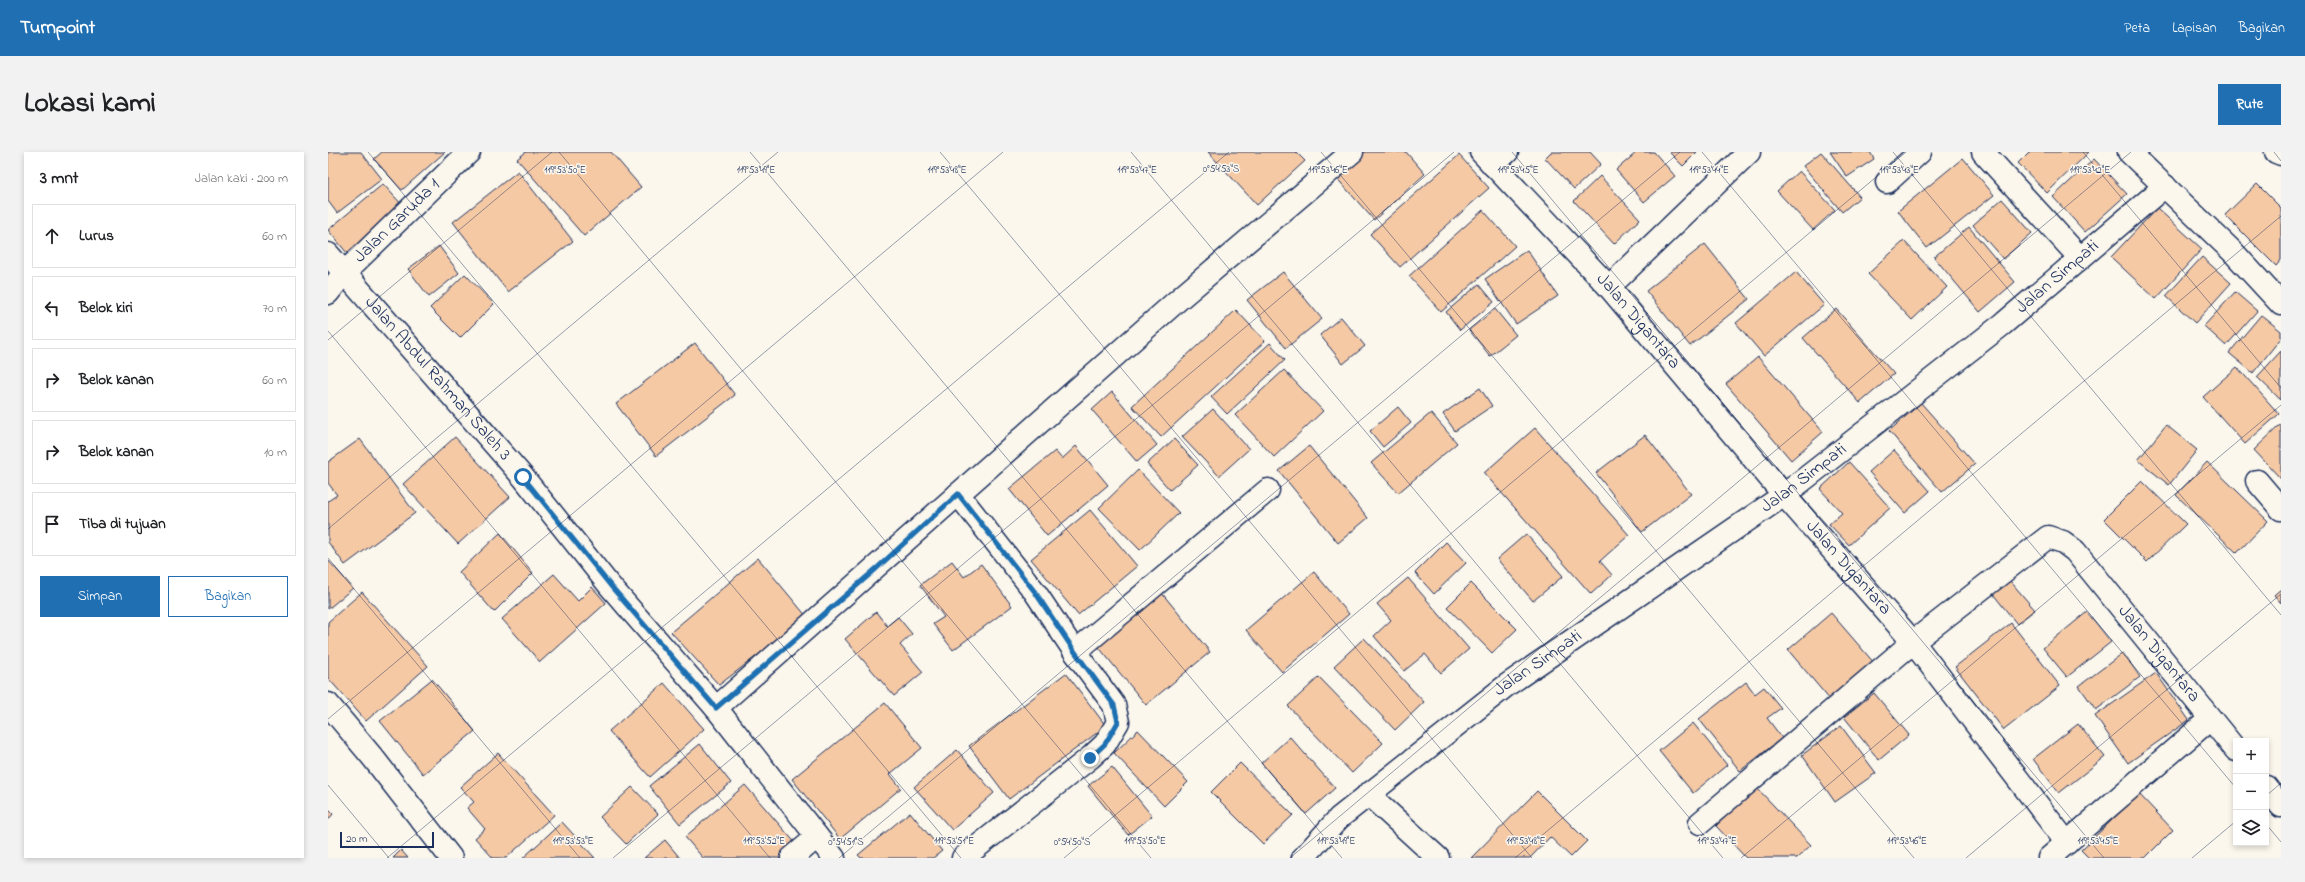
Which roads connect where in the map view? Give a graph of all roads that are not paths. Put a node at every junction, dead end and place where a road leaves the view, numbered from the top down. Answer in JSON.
{"nodes":[{"id":1,"x":469,"y":152,"type":"edge"},
{"id":2,"x":1352,"y":152,"type":"edge"},
{"id":3,"x":1749,"y":152,"type":"edge"},
{"id":4,"x":1920,"y":152,"type":"edge"},
{"id":5,"x":1983,"y":152,"type":"edge"},
{"id":6,"x":2129,"y":152,"type":"edge"},
{"id":7,"x":2276,"y":152,"type":"edge"},
{"id":8,"x":2281,"y":154,"type":"edge"},
{"id":9,"x":1494,"y":156,"type":"edge"},
{"id":10,"x":1887,"y":182,"type":"dead end"},
{"id":11,"x":2165,"y":186,"type":"junction"},
{"id":12,"x":328,"y":254,"type":"edge"},
{"id":13,"x":2080,"y":258,"type":"junction"},
{"id":14,"x":344,"y":273,"type":"junction"},
{"id":15,"x":1609,"y":287,"type":"junction"},
{"id":16,"x":328,"y":293,"type":"edge"},
{"id":17,"x":2281,"y":304,"type":"edge"},
{"id":18,"x":2257,"y":481,"type":"dead end"},
{"id":19,"x":1268,"y":490,"type":"dead end"},
{"id":20,"x":958,"y":494,"type":"junction"},
{"id":21,"x":1784,"y":495,"type":"junction"},
{"id":22,"x":2281,"y":509,"type":"edge"},
{"id":23,"x":1913,"y":642,"type":"junction"},
{"id":24,"x":1075,"y":652,"type":"junction"},
{"id":25,"x":328,"y":704,"type":"edge"},
{"id":26,"x":716,"y":708,"type":"junction"},
{"id":27,"x":2210,"y":719,"type":"junction"},
{"id":28,"x":2233,"y":746,"type":"edge"},
{"id":29,"x":2269,"y":791,"type":"edge"},
{"id":30,"x":1368,"y":794,"type":"junction"},
{"id":31,"x":2281,"y":806,"type":"edge"},
{"id":32,"x":1700,"y":823,"type":"dead end"},
{"id":33,"x":817,"y":837,"type":"junction"},
{"id":34,"x":2067,"y":843,"type":"junction"},
{"id":35,"x":451,"y":858,"type":"edge"},
{"id":36,"x":792,"y":858,"type":"edge"},
{"id":37,"x":834,"y":858,"type":"edge"},
{"id":38,"x":963,"y":858,"type":"edge"},
{"id":39,"x":1303,"y":858,"type":"edge"},
{"id":40,"x":1438,"y":858,"type":"edge"},
{"id":41,"x":2049,"y":858,"type":"edge"}],
"edges":[{"from":1,"to":14,"type":"street","name":"Jalan Garuda 1"},
{"from":2,"to":20,"type":"street"},
{"from":3,"to":15,"type":"street"},
{"from":4,"to":10,"type":"street"},
{"from":5,"to":13,"type":"street"},
{"from":6,"to":11,"type":"street"},
{"from":7,"to":8,"type":"street"},
{"from":9,"to":15,"type":"street","name":"Jalan Digantara"},
{"from":11,"to":13,"type":"street","name":"Jalan Simpati"},
{"from":11,"to":17,"type":"street"},
{"from":12,"to":14,"type":"street","name":"Jalan Abdul Rahman Saleh 3"},
{"from":13,"to":21,"type":"street","name":"Jalan Simpati"},
{"from":14,"to":16,"type":"street","name":"Jalan Garuda 1"},
{"from":14,"to":26,"type":"street","name":"Jalan Abdul Rahman Saleh 3"},
{"from":15,"to":21,"type":"street","name":"Jalan Digantara"},
{"from":18,"to":22,"type":"street"},
{"from":19,"to":24,"type":"street"},
{"from":20,"to":24,"type":"street"},
{"from":20,"to":26,"type":"street"},
{"from":21,"to":23,"type":"street","name":"Jalan Digantara"},
{"from":21,"to":30,"type":"street","name":"Jalan Simpati"},
{"from":23,"to":27,"type":"street","name":"Jalan Digantara"},
{"from":23,"to":32,"type":"street"},
{"from":23,"to":34,"type":"street"},
{"from":24,"to":38,"type":"street"},
{"from":25,"to":35,"type":"street"},
{"from":26,"to":33,"type":"street","name":"Jalan Abdul Rahman Saleh 3"},
{"from":27,"to":28,"type":"street","name":"Jalan Digantara"},
{"from":27,"to":34,"type":"street"},
{"from":29,"to":31,"type":"street"},
{"from":30,"to":39,"type":"street","name":"Jalan Simpati"},
{"from":30,"to":40,"type":"street"},
{"from":33,"to":36,"type":"street"},
{"from":33,"to":37,"type":"street","name":"Jalan Abdul Rahman Saleh 3"},
{"from":34,"to":41,"type":"street"}]}
